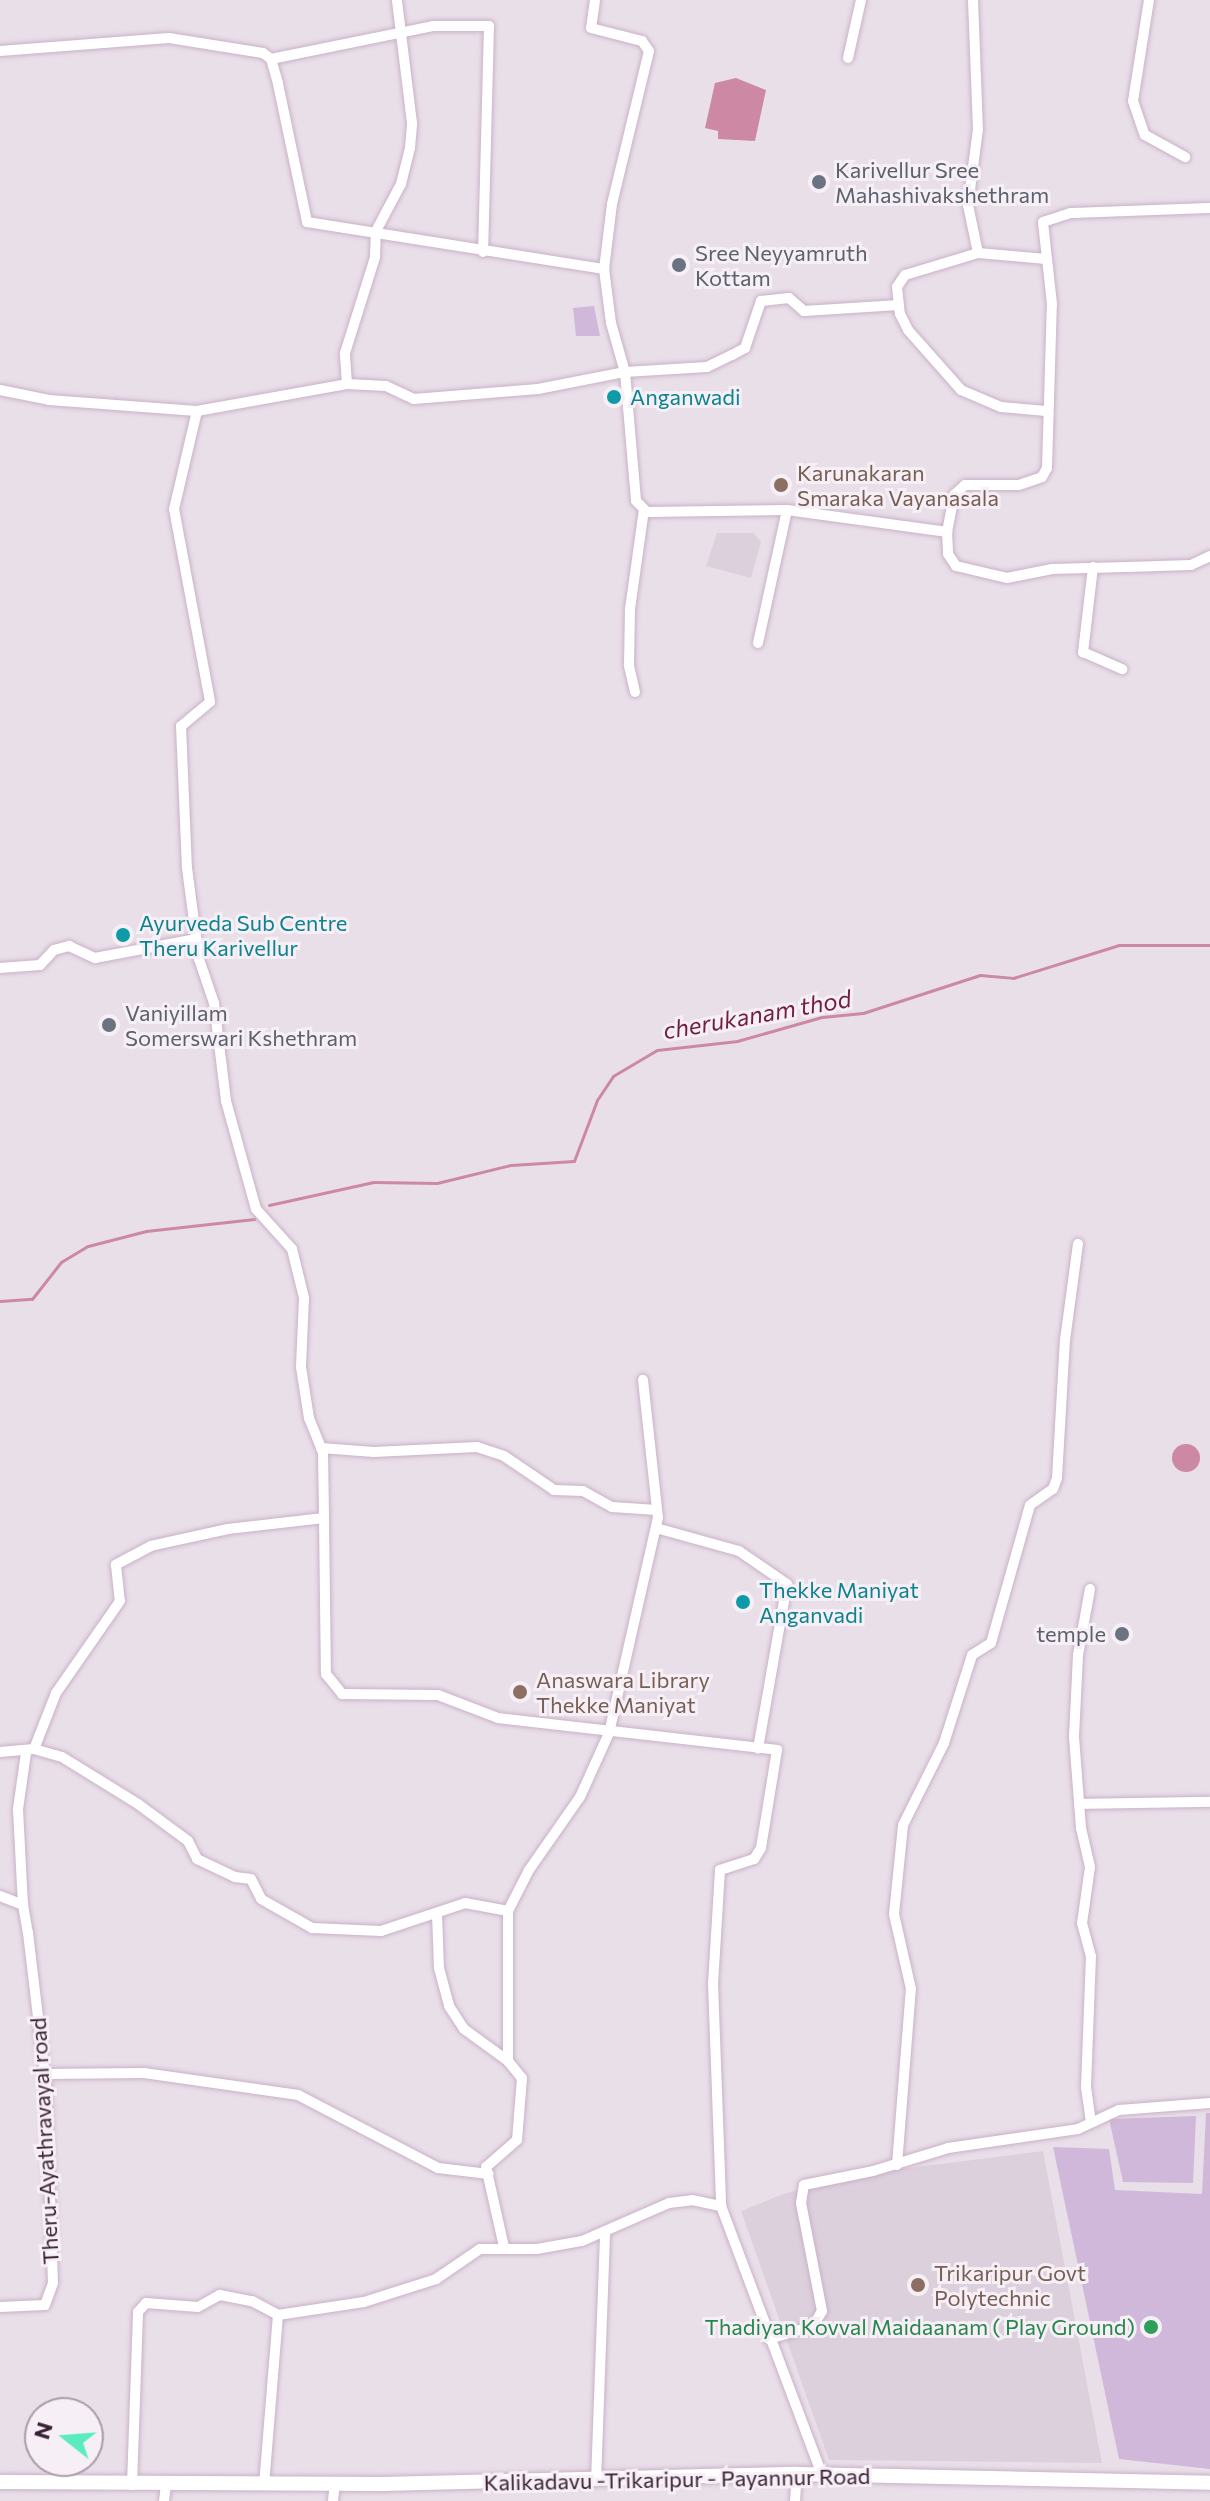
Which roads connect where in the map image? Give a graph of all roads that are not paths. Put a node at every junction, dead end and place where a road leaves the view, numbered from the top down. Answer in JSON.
{"nodes":[{"id":1,"x":397,"y":0,"type":"edge"},
{"id":2,"x":595,"y":0,"type":"edge"},
{"id":3,"x":861,"y":0,"type":"edge"},
{"id":4,"x":973,"y":0,"type":"edge"},
{"id":5,"x":1149,"y":0,"type":"edge"},
{"id":6,"x":401,"y":36,"type":"junction"},
{"id":7,"x":0,"y":51,"type":"edge"},
{"id":8,"x":848,"y":58,"type":"dead end"},
{"id":9,"x":271,"y":59,"type":"junction"},
{"id":10,"x":1185,"y":157,"type":"dead end"},
{"id":11,"x":1210,"y":208,"type":"edge"},
{"id":12,"x":376,"y":231,"type":"junction"},
{"id":13,"x":483,"y":252,"type":"junction"},
{"id":14,"x":978,"y":253,"type":"junction"},
{"id":15,"x":1046,"y":259,"type":"junction"},
{"id":16,"x":604,"y":269,"type":"junction"},
{"id":17,"x":899,"y":305,"type":"junction"},
{"id":18,"x":625,"y":372,"type":"junction"},
{"id":19,"x":347,"y":384,"type":"junction"},
{"id":20,"x":0,"y":390,"type":"edge"},
{"id":21,"x":197,"y":411,"type":"junction"},
{"id":22,"x":1046,"y":411,"type":"junction"},
{"id":23,"x":644,"y":510,"type":"junction"},
{"id":24,"x":787,"y":510,"type":"junction"},
{"id":25,"x":947,"y":532,"type":"junction"},
{"id":26,"x":1210,"y":556,"type":"edge"},
{"id":27,"x":1093,"y":567,"type":"junction"},
{"id":28,"x":758,"y":643,"type":"dead end"},
{"id":29,"x":1122,"y":669,"type":"dead end"},
{"id":30,"x":635,"y":692,"type":"dead end"},
{"id":31,"x":196,"y":939,"type":"junction"},
{"id":32,"x":0,"y":968,"type":"edge"},
{"id":33,"x":1078,"y":1244,"type":"dead end"},
{"id":34,"x":643,"y":1380,"type":"dead end"},
{"id":35,"x":321,"y":1448,"type":"junction"},
{"id":36,"x":657,"y":1510,"type":"junction"},
{"id":37,"x":324,"y":1518,"type":"junction"},
{"id":38,"x":656,"y":1528,"type":"junction"},
{"id":39,"x":1090,"y":1589,"type":"dead end"},
{"id":40,"x":609,"y":1733,"type":"junction"},
{"id":41,"x":758,"y":1748,"type":"junction"},
{"id":42,"x":30,"y":1751,"type":"junction"},
{"id":43,"x":0,"y":1752,"type":"edge"},
{"id":44,"x":1210,"y":1802,"type":"edge"},
{"id":45,"x":1079,"y":1804,"type":"junction"},
{"id":46,"x":0,"y":1896,"type":"edge"},
{"id":47,"x":23,"y":1905,"type":"junction"},
{"id":48,"x":508,"y":1911,"type":"junction"},
{"id":49,"x":437,"y":1914,"type":"junction"},
{"id":50,"x":508,"y":2061,"type":"junction"},
{"id":51,"x":45,"y":2074,"type":"junction"},
{"id":52,"x":1210,"y":2103,"type":"edge"},
{"id":53,"x":1091,"y":2122,"type":"junction"},
{"id":54,"x":897,"y":2165,"type":"junction"},
{"id":55,"x":489,"y":2174,"type":"junction"},
{"id":56,"x":721,"y":2206,"type":"junction"},
{"id":57,"x":605,"y":2234,"type":"junction"},
{"id":58,"x":504,"y":2247,"type":"junction"},
{"id":59,"x":0,"y":2307,"type":"edge"},
{"id":60,"x":278,"y":2315,"type":"junction"},
{"id":61,"x":769,"y":2339,"type":"junction"},
{"id":62,"x":797,"y":2474,"type":"junction"},
{"id":63,"x":822,"y":2475,"type":"junction"},
{"id":64,"x":596,"y":2481,"type":"junction"},
{"id":65,"x":0,"y":2482,"type":"edge"},
{"id":66,"x":335,"y":2482,"type":"junction"},
{"id":67,"x":1210,"y":2483,"type":"edge"},
{"id":68,"x":132,"y":2485,"type":"junction"},
{"id":69,"x":166,"y":2485,"type":"junction"},
{"id":70,"x":264,"y":2485,"type":"junction"},
{"id":71,"x":164,"y":2501,"type":"edge"},
{"id":72,"x":333,"y":2501,"type":"edge"},
{"id":73,"x":795,"y":2501,"type":"edge"}],
"edges":[{"from":1,"to":6,"type":"street"},
{"from":2,"to":16,"type":"street"},
{"from":3,"to":8,"type":"street"},
{"from":4,"to":14,"type":"street"},
{"from":5,"to":10,"type":"street"},
{"from":6,"to":9,"type":"street"},
{"from":6,"to":12,"type":"street"},
{"from":6,"to":13,"type":"street"},
{"from":7,"to":9,"type":"street"},
{"from":9,"to":12,"type":"street"},
{"from":11,"to":15,"type":"street"},
{"from":12,"to":13,"type":"street"},
{"from":12,"to":19,"type":"street"},
{"from":13,"to":16,"type":"street"},
{"from":14,"to":15,"type":"street"},
{"from":14,"to":17,"type":"street"},
{"from":15,"to":22,"type":"street"},
{"from":16,"to":18,"type":"street"},
{"from":17,"to":18,"type":"street"},
{"from":17,"to":22,"type":"street"},
{"from":18,"to":19,"type":"street"},
{"from":18,"to":23,"type":"street"},
{"from":19,"to":21,"type":"street"},
{"from":20,"to":21,"type":"street"},
{"from":21,"to":31,"type":"street"},
{"from":22,"to":25,"type":"street"},
{"from":23,"to":24,"type":"street"},
{"from":23,"to":30,"type":"street"},
{"from":24,"to":25,"type":"street"},
{"from":24,"to":28,"type":"street"},
{"from":25,"to":27,"type":"street"},
{"from":26,"to":27,"type":"street"},
{"from":27,"to":29,"type":"street"},
{"from":31,"to":32,"type":"street"},
{"from":31,"to":35,"type":"street"},
{"from":33,"to":54,"type":"street"},
{"from":34,"to":36,"type":"street"},
{"from":35,"to":36,"type":"street"},
{"from":35,"to":37,"type":"street"},
{"from":36,"to":38,"type":"street"},
{"from":37,"to":40,"type":"street"},
{"from":37,"to":42,"type":"street"},
{"from":38,"to":40,"type":"street"},
{"from":38,"to":41,"type":"street"},
{"from":39,"to":45,"type":"street"},
{"from":40,"to":41,"type":"street"},
{"from":40,"to":48,"type":"street"},
{"from":41,"to":56,"type":"street"},
{"from":42,"to":43,"type":"street"},
{"from":42,"to":47,"type":"street","name":"Theru-Ayathravayal road"},
{"from":42,"to":49,"type":"street"},
{"from":44,"to":45,"type":"street"},
{"from":45,"to":53,"type":"street"},
{"from":46,"to":47,"type":"street"},
{"from":47,"to":51,"type":"street","name":"Theru-Ayathravayal road"},
{"from":48,"to":49,"type":"street"},
{"from":48,"to":50,"type":"street"},
{"from":49,"to":50,"type":"street"},
{"from":50,"to":55,"type":"street"},
{"from":51,"to":55,"type":"street"},
{"from":51,"to":59,"type":"street","name":"Theru-Ayathravayal road"},
{"from":52,"to":53,"type":"street"},
{"from":53,"to":54,"type":"street"},
{"from":54,"to":61,"type":"street"},
{"from":55,"to":58,"type":"street"},
{"from":56,"to":57,"type":"street"},
{"from":56,"to":61,"type":"street"},
{"from":57,"to":58,"type":"street"},
{"from":57,"to":64,"type":"street"},
{"from":58,"to":60,"type":"street"},
{"from":60,"to":68,"type":"street"},
{"from":60,"to":70,"type":"street"},
{"from":61,"to":63,"type":"street"},
{"from":62,"to":63,"type":"main road","name":"Kalikadavu -Trikaripur - Payannur Road"},
{"from":62,"to":64,"type":"main road","name":"Kalikadavu -Trikaripur - Payannur Road"},
{"from":62,"to":73,"type":"street"},
{"from":63,"to":67,"type":"main road","name":"Kalikadavu -Trikaripur - Payannur Road"},
{"from":64,"to":66,"type":"main road","name":"Kalikadavu -Trikaripur - Payannur Road"},
{"from":65,"to":68,"type":"main road","name":"Kalikadavu -Trikaripur - Payannur Road"},
{"from":66,"to":70,"type":"main road","name":"Kalikadavu -Trikaripur - Payannur Road"},
{"from":66,"to":72,"type":"street"},
{"from":68,"to":69,"type":"main road","name":"Kalikadavu -Trikaripur - Payannur Road"},
{"from":69,"to":70,"type":"main road","name":"Kalikadavu -Trikaripur - Payannur Road"},
{"from":69,"to":71,"type":"street"}]}
